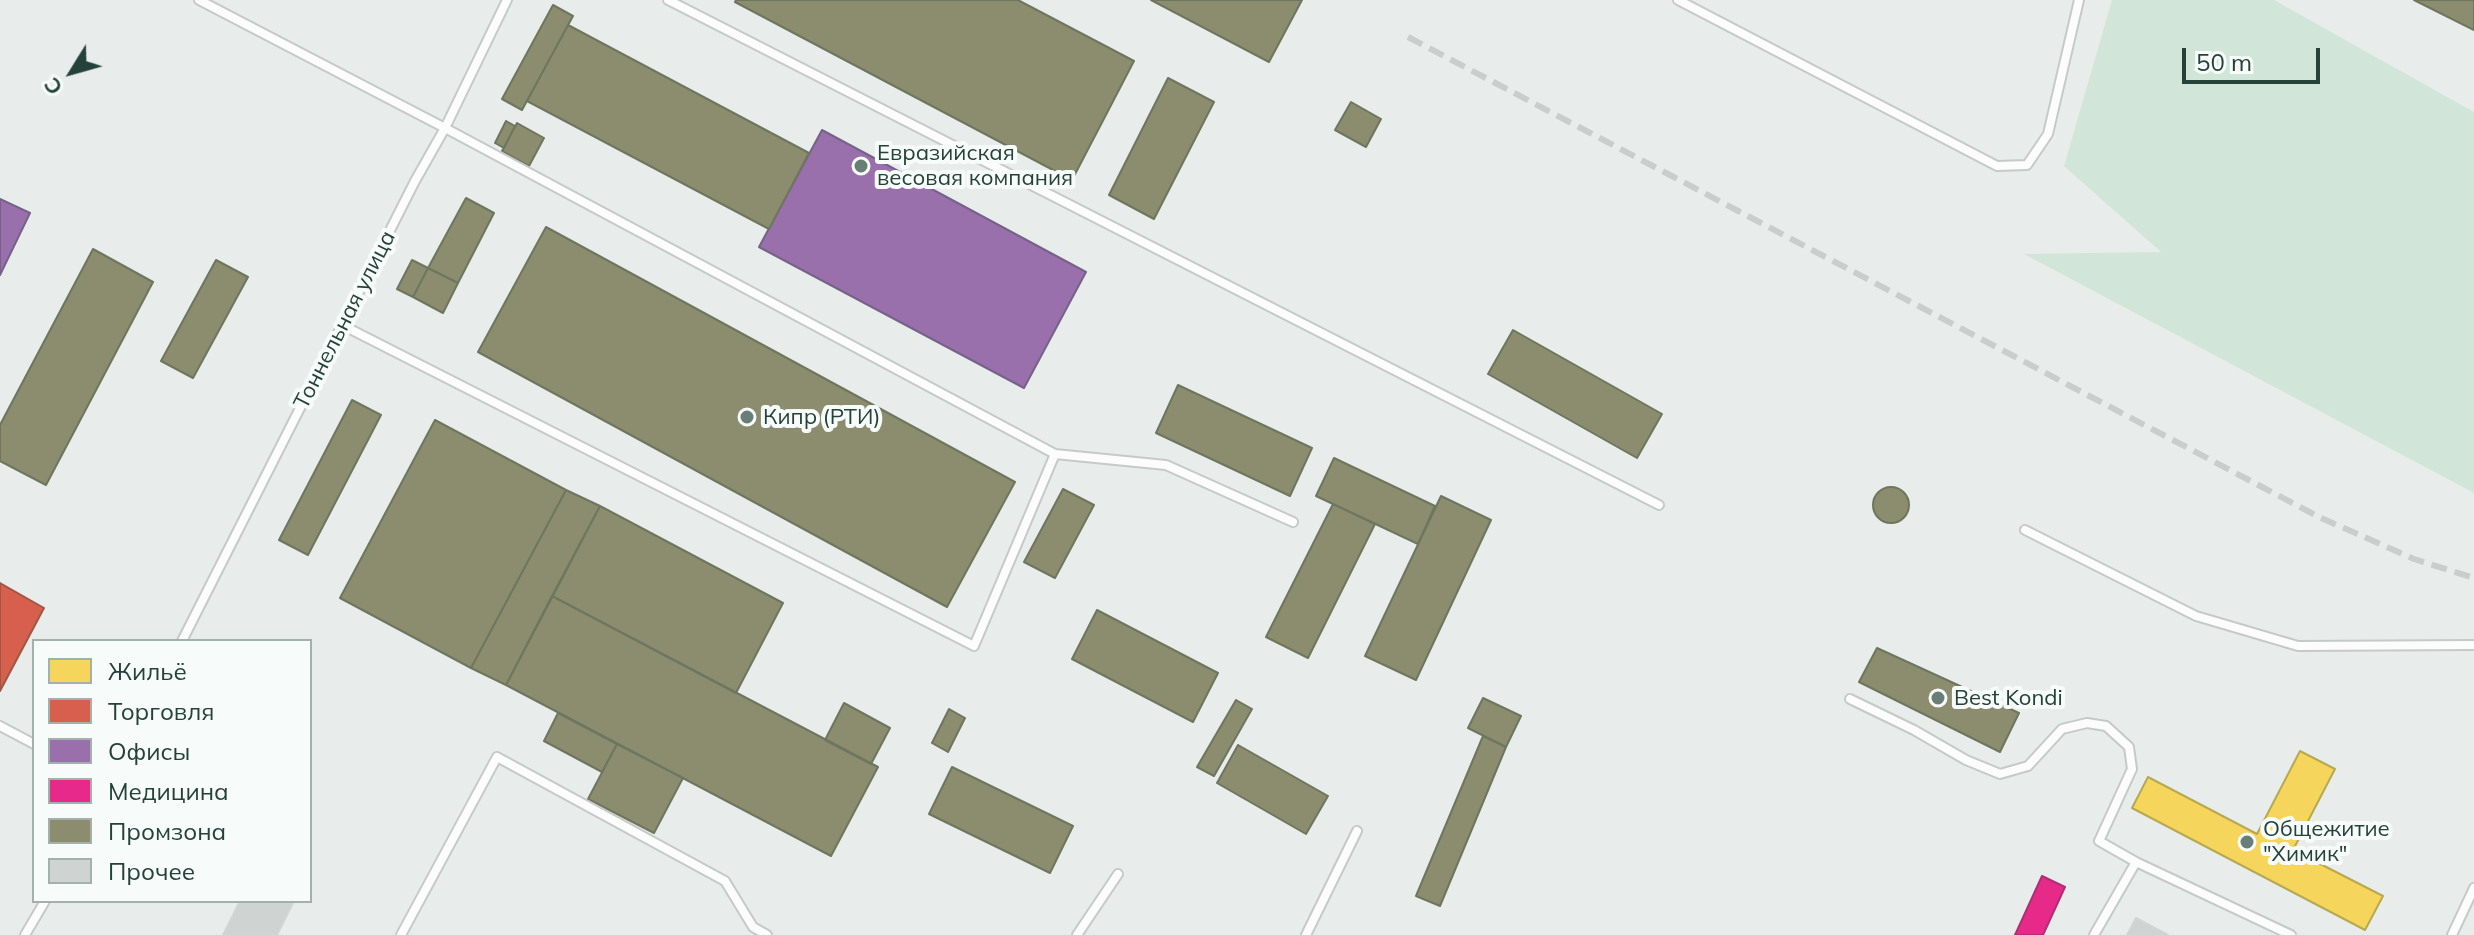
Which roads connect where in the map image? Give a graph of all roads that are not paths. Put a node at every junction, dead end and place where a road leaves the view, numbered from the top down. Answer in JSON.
{"nodes":[{"id":1,"x":199,"y":0,"type":"edge"},
{"id":2,"x":507,"y":0,"type":"edge"},
{"id":3,"x":668,"y":0,"type":"edge"},
{"id":4,"x":1678,"y":0,"type":"edge"},
{"id":5,"x":2079,"y":0,"type":"edge"},
{"id":6,"x":445,"y":128,"type":"junction"},
{"id":7,"x":342,"y":325,"type":"junction"},
{"id":8,"x":1055,"y":454,"type":"junction"},
{"id":9,"x":1659,"y":505,"type":"dead end"},
{"id":10,"x":1293,"y":522,"type":"dead end"},
{"id":11,"x":2025,"y":530,"type":"dead end"},
{"id":12,"x":183,"y":639,"type":"edge"},
{"id":13,"x":2474,"y":645,"type":"edge"},
{"id":14,"x":1850,"y":699,"type":"dead end"},
{"id":15,"x":0,"y":726,"type":"edge"},
{"id":16,"x":32,"y":743,"type":"edge"},
{"id":17,"x":1357,"y":831,"type":"dead end"},
{"id":18,"x":2136,"y":862,"type":"junction"},
{"id":19,"x":1118,"y":874,"type":"dead end"},
{"id":20,"x":2474,"y":888,"type":"edge"},
{"id":21,"x":44,"y":903,"type":"edge"},
{"id":22,"x":25,"y":935,"type":"edge"},
{"id":23,"x":401,"y":935,"type":"edge"},
{"id":24,"x":767,"y":935,"type":"edge"},
{"id":25,"x":1077,"y":935,"type":"edge"},
{"id":26,"x":1306,"y":935,"type":"edge"},
{"id":27,"x":2094,"y":935,"type":"edge"},
{"id":28,"x":2291,"y":935,"type":"edge"},
{"id":29,"x":2452,"y":935,"type":"edge"}],
"edges":[{"from":1,"to":6,"type":"lane"},
{"from":2,"to":6,"type":"lane","name":"Тоннельная улица"},
{"from":3,"to":9,"type":"lane"},
{"from":4,"to":5,"type":"lane"},
{"from":6,"to":7,"type":"lane","name":"Тоннельная улица"},
{"from":6,"to":8,"type":"lane"},
{"from":7,"to":8,"type":"lane"},
{"from":7,"to":12,"type":"lane","name":"Тоннельная улица"},
{"from":8,"to":10,"type":"lane"},
{"from":11,"to":13,"type":"lane"},
{"from":14,"to":18,"type":"lane"},
{"from":15,"to":16,"type":"lane"},
{"from":17,"to":26,"type":"lane"},
{"from":18,"to":27,"type":"lane"},
{"from":18,"to":28,"type":"lane"},
{"from":19,"to":25,"type":"lane"},
{"from":20,"to":29,"type":"lane"},
{"from":21,"to":22,"type":"lane"},
{"from":23,"to":24,"type":"lane"}]}
